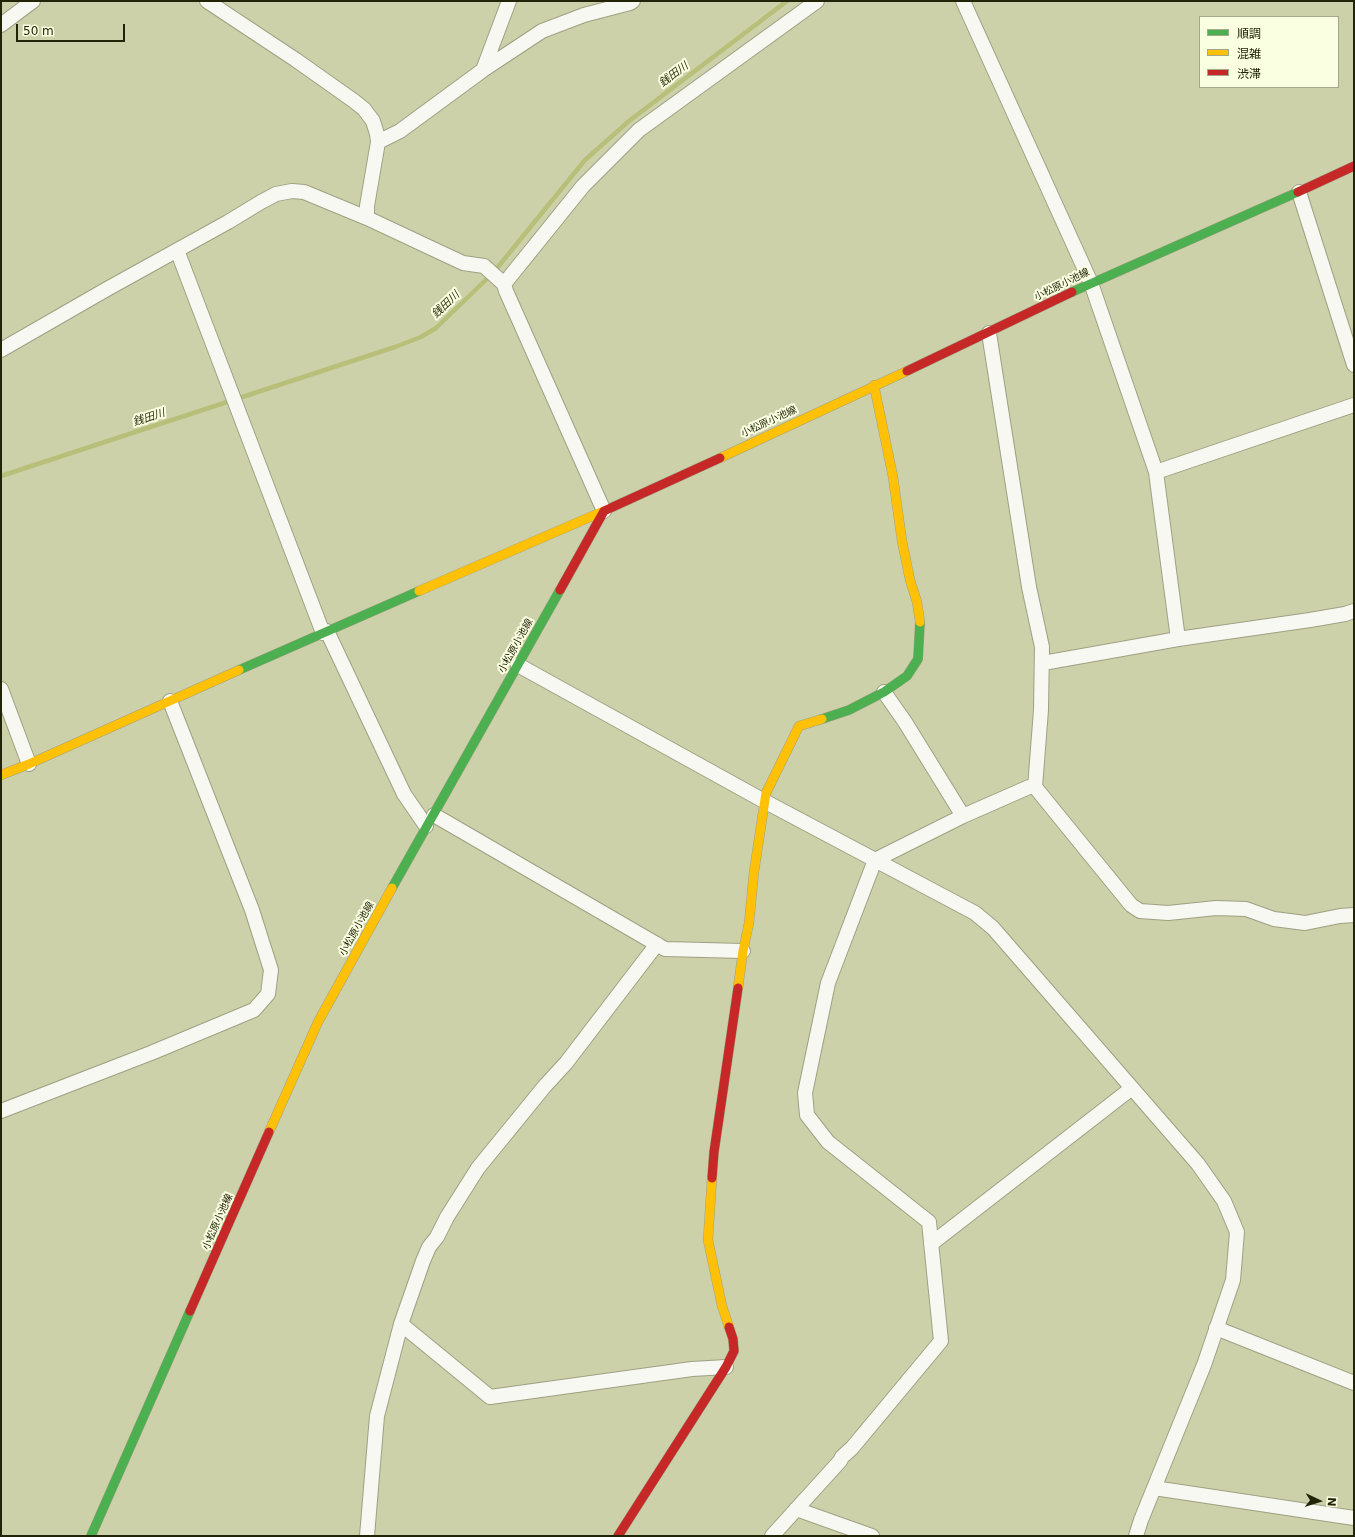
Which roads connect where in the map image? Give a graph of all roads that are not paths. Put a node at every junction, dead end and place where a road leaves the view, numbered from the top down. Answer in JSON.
{"nodes":[{"id":1,"x":33,"y":1,"type":"edge"},
{"id":2,"x":207,"y":1,"type":"edge"},
{"id":3,"x":509,"y":1,"type":"edge"},
{"id":4,"x":633,"y":1,"type":"edge"},
{"id":5,"x":817,"y":1,"type":"edge"},
{"id":6,"x":963,"y":1,"type":"edge"},
{"id":7,"x":1,"y":25,"type":"edge"},
{"id":8,"x":483,"y":70,"type":"junction"},
{"id":9,"x":378,"y":142,"type":"junction"},
{"id":10,"x":1354,"y":166,"type":"edge"},
{"id":11,"x":1299,"y":192,"type":"junction"},
{"id":12,"x":367,"y":218,"type":"junction"},
{"id":13,"x":176,"y":250,"type":"junction"},
{"id":14,"x":1090,"y":283,"type":"junction"},
{"id":15,"x":504,"y":284,"type":"junction"},
{"id":16,"x":989,"y":333,"type":"junction"},
{"id":17,"x":1,"y":350,"type":"edge"},
{"id":18,"x":1354,"y":365,"type":"edge"},
{"id":19,"x":874,"y":385,"type":"junction"},
{"id":20,"x":1354,"y":405,"type":"edge"},
{"id":21,"x":1156,"y":472,"type":"junction"},
{"id":22,"x":604,"y":511,"type":"junction"},
{"id":23,"x":1354,"y":611,"type":"edge"},
{"id":24,"x":325,"y":632,"type":"junction"},
{"id":25,"x":1178,"y":639,"type":"junction"},
{"id":26,"x":1043,"y":663,"type":"junction"},
{"id":27,"x":518,"y":665,"type":"junction"},
{"id":28,"x":1,"y":689,"type":"edge"},
{"id":29,"x":884,"y":692,"type":"junction"},
{"id":30,"x":170,"y":701,"type":"junction"},
{"id":31,"x":29,"y":764,"type":"junction"},
{"id":32,"x":1,"y":775,"type":"edge"},
{"id":33,"x":1034,"y":788,"type":"junction"},
{"id":34,"x":764,"y":801,"type":"junction"},
{"id":35,"x":963,"y":816,"type":"junction"},
{"id":36,"x":430,"y":820,"type":"junction"},
{"id":37,"x":876,"y":860,"type":"junction"},
{"id":38,"x":1354,"y":915,"type":"edge"},
{"id":39,"x":658,"y":944,"type":"junction"},
{"id":40,"x":743,"y":951,"type":"junction"},
{"id":41,"x":1132,"y":1088,"type":"junction"},
{"id":42,"x":1,"y":1111,"type":"edge"},
{"id":43,"x":931,"y":1244,"type":"junction"},
{"id":44,"x":401,"y":1324,"type":"junction"},
{"id":45,"x":1216,"y":1328,"type":"junction"},
{"id":46,"x":726,"y":1367,"type":"junction"},
{"id":47,"x":1354,"y":1383,"type":"edge"},
{"id":48,"x":1154,"y":1488,"type":"junction"},
{"id":49,"x":796,"y":1509,"type":"junction"},
{"id":50,"x":1354,"y":1518,"type":"edge"},
{"id":51,"x":91,"y":1536,"type":"edge"},
{"id":52,"x":367,"y":1536,"type":"edge"},
{"id":53,"x":618,"y":1536,"type":"edge"},
{"id":54,"x":772,"y":1536,"type":"edge"},
{"id":55,"x":872,"y":1536,"type":"edge"},
{"id":56,"x":1136,"y":1536,"type":"edge"}],
"edges":[{"from":1,"to":7,"type":"street"},
{"from":2,"to":9,"type":"street"},
{"from":3,"to":8,"type":"street"},
{"from":4,"to":8,"type":"street"},
{"from":5,"to":15,"type":"street"},
{"from":6,"to":14,"type":"street"},
{"from":8,"to":9,"type":"street"},
{"from":9,"to":12,"type":"street"},
{"from":10,"to":11,"type":"main road","name":"小松原小池線"},
{"from":11,"to":14,"type":"main road","name":"小松原小池線"},
{"from":11,"to":18,"type":"street"},
{"from":12,"to":13,"type":"street"},
{"from":12,"to":15,"type":"street"},
{"from":13,"to":17,"type":"street"},
{"from":13,"to":24,"type":"street"},
{"from":14,"to":16,"type":"main road","name":"小松原小池線"},
{"from":14,"to":21,"type":"street"},
{"from":15,"to":22,"type":"street"},
{"from":16,"to":19,"type":"main road","name":"小松原小池線"},
{"from":16,"to":26,"type":"street"},
{"from":19,"to":22,"type":"main road","name":"小松原小池線"},
{"from":19,"to":29,"type":"main road"},
{"from":20,"to":21,"type":"street"},
{"from":21,"to":25,"type":"street"},
{"from":22,"to":24,"type":"main road"},
{"from":22,"to":27,"type":"main road","name":"小松原小池線"},
{"from":23,"to":25,"type":"street"},
{"from":24,"to":30,"type":"main road"},
{"from":24,"to":36,"type":"street"},
{"from":25,"to":26,"type":"street"},
{"from":26,"to":33,"type":"street"},
{"from":27,"to":34,"type":"street"},
{"from":27,"to":36,"type":"main road","name":"小松原小池線"},
{"from":28,"to":31,"type":"street"},
{"from":29,"to":34,"type":"main road"},
{"from":29,"to":35,"type":"street"},
{"from":30,"to":31,"type":"main road"},
{"from":30,"to":42,"type":"street"},
{"from":31,"to":32,"type":"main road"},
{"from":33,"to":35,"type":"street"},
{"from":33,"to":38,"type":"street"},
{"from":34,"to":37,"type":"street"},
{"from":34,"to":40,"type":"main road"},
{"from":35,"to":37,"type":"street"},
{"from":36,"to":39,"type":"street"},
{"from":36,"to":51,"type":"main road","name":"小松原小池線"},
{"from":37,"to":41,"type":"street"},
{"from":37,"to":43,"type":"street"},
{"from":39,"to":40,"type":"street"},
{"from":39,"to":44,"type":"street"},
{"from":40,"to":46,"type":"main road"},
{"from":41,"to":43,"type":"street"},
{"from":41,"to":45,"type":"street"},
{"from":43,"to":49,"type":"street"},
{"from":44,"to":46,"type":"street"},
{"from":44,"to":52,"type":"street"},
{"from":45,"to":47,"type":"street"},
{"from":45,"to":48,"type":"street"},
{"from":46,"to":53,"type":"main road"},
{"from":48,"to":50,"type":"street"},
{"from":48,"to":56,"type":"street"},
{"from":49,"to":54,"type":"street"},
{"from":49,"to":55,"type":"street"}]}
